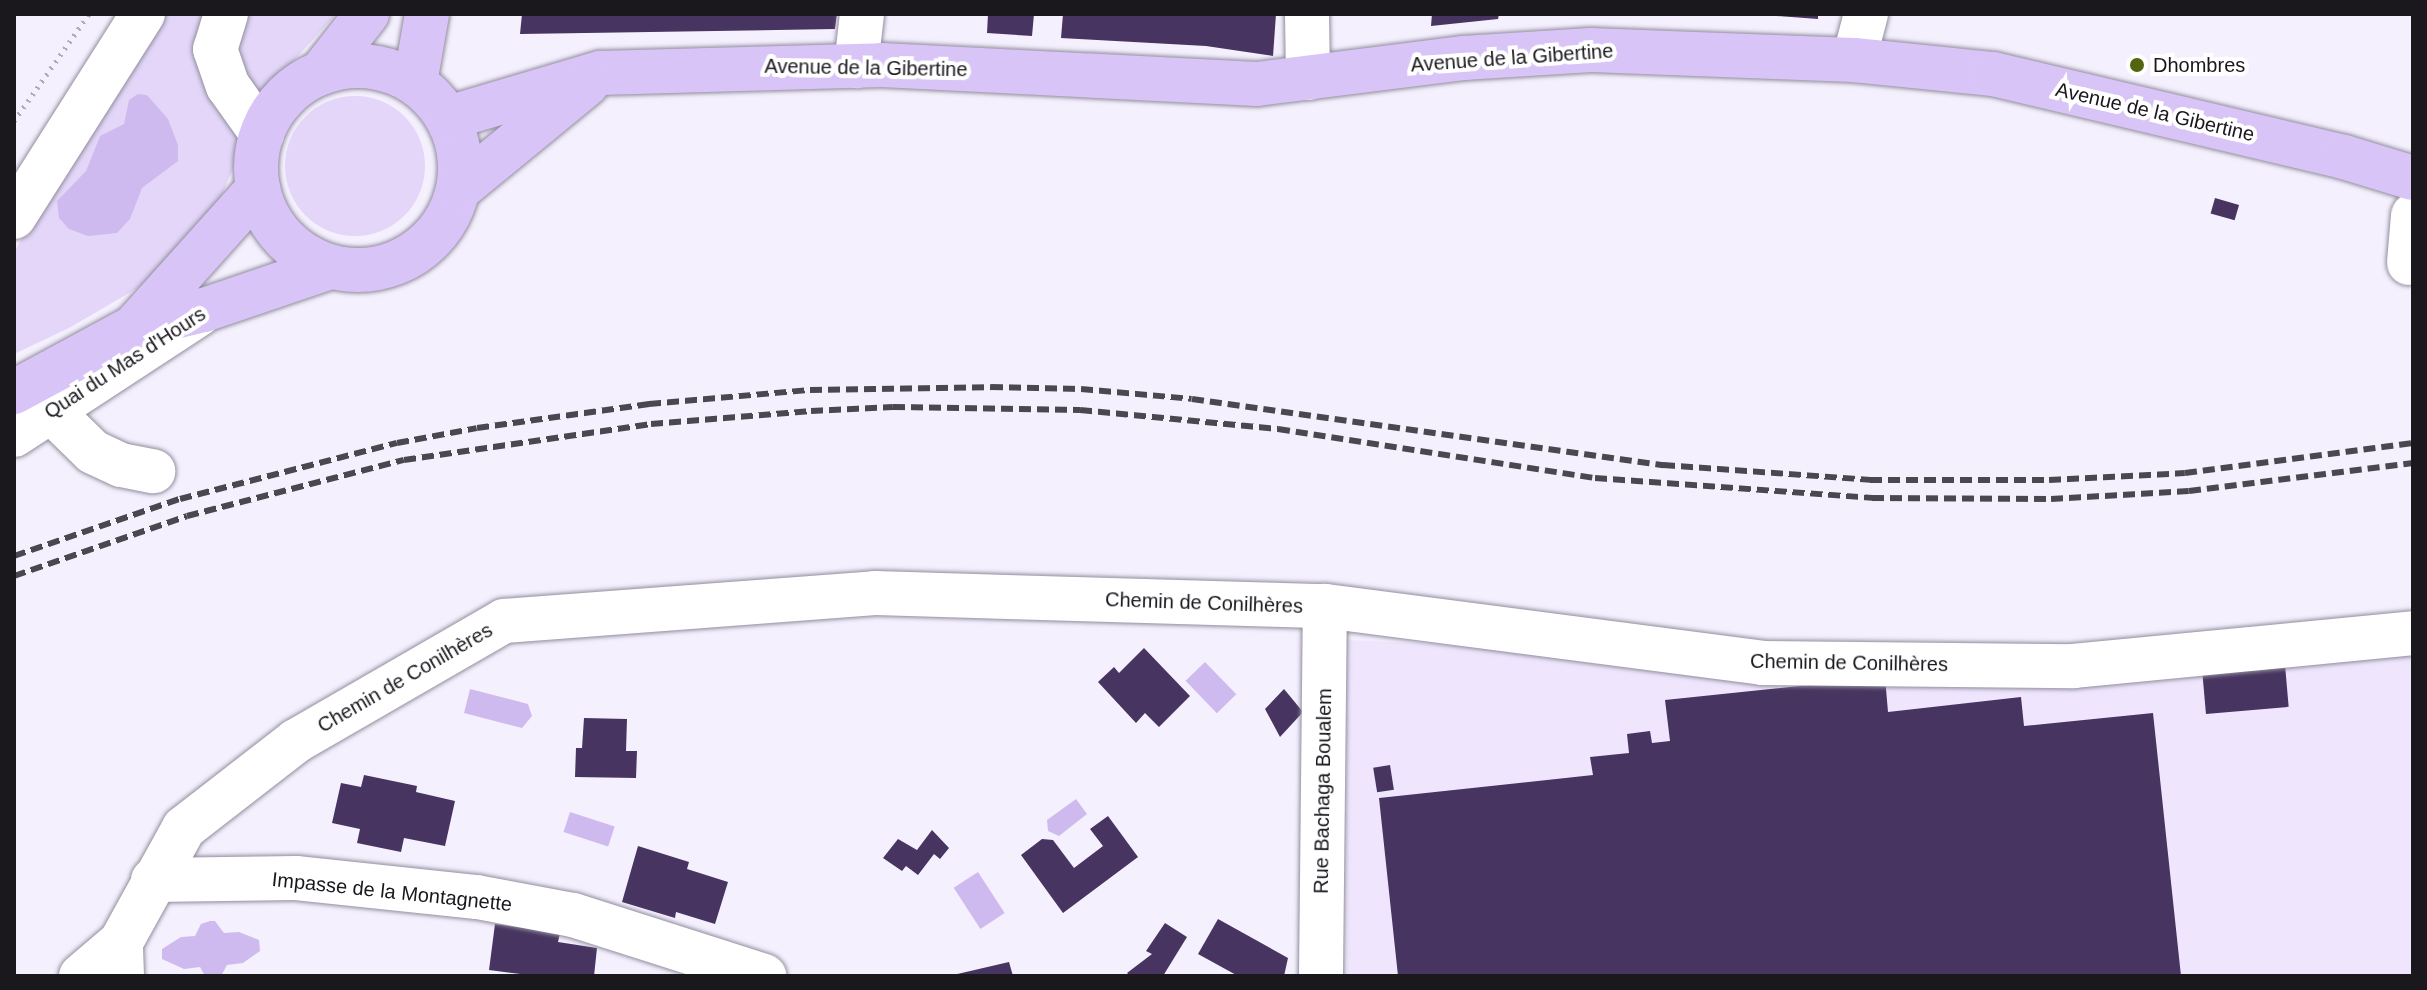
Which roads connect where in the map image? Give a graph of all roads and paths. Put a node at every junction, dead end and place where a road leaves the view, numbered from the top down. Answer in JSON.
{"nodes":[{"id":1,"x":89,"y":14,"type":"edge"},
{"id":2,"x":143,"y":14,"type":"edge"},
{"id":3,"x":226,"y":14,"type":"edge"},
{"id":4,"x":367,"y":14,"type":"edge"},
{"id":5,"x":427,"y":14,"type":"edge"},
{"id":6,"x":862,"y":14,"type":"edge"},
{"id":7,"x":1307,"y":14,"type":"edge"},
{"id":8,"x":1866,"y":14,"type":"edge"},
{"id":9,"x":1854,"y":60,"type":"junction"},
{"id":10,"x":856,"y":66,"type":"junction"},
{"id":11,"x":321,"y":73,"type":"junction"},
{"id":12,"x":600,"y":73,"type":"junction"},
{"id":13,"x":1308,"y":78,"type":"junction"},
{"id":14,"x":415,"y":83,"type":"junction"},
{"id":15,"x":448,"y":118,"type":"junction"},
{"id":16,"x":14,"y":121,"type":"edge"},
{"id":17,"x":262,"y":134,"type":"junction"},
{"id":18,"x":2413,"y":178,"type":"edge"},
{"id":19,"x":258,"y":189,"type":"junction"},
{"id":20,"x":459,"y":189,"type":"junction"},
{"id":21,"x":2413,"y":215,"type":"edge"},
{"id":22,"x":14,"y":217,"type":"edge"},
{"id":23,"x":2409,"y":263,"type":"dead end"},
{"id":24,"x":330,"y":267,"type":"junction"},
{"id":25,"x":204,"y":310,"type":"junction"},
{"id":26,"x":134,"y":327,"type":"junction"},
{"id":27,"x":26,"y":394,"type":"edge"},
{"id":28,"x":14,"y":435,"type":"edge"},
{"id":29,"x":153,"y":471,"type":"dead end"},
{"id":30,"x":1325,"y":606,"type":"junction"},
{"id":31,"x":2413,"y":633,"type":"edge"},
{"id":32,"x":153,"y":880,"type":"junction"},
{"id":33,"x":121,"y":959,"type":"edge"},
{"id":34,"x":81,"y":976,"type":"edge"},
{"id":35,"x":764,"y":976,"type":"edge"},
{"id":36,"x":1321,"y":976,"type":"edge"}],
"edges":[{"from":1,"to":16,"type":"path"},
{"from":2,"to":22,"type":"street"},
{"from":3,"to":17,"type":"street"},
{"from":4,"to":11,"type":"main road"},
{"from":5,"to":14,"type":"main road"},
{"from":6,"to":10,"type":"street"},
{"from":7,"to":13,"type":"street"},
{"from":8,"to":9,"type":"street"},
{"from":9,"to":13,"type":"main road","name":"Avenue de la Gibertine"},
{"from":9,"to":18,"type":"main road","name":"Avenue de la Gibertine"},
{"from":10,"to":12,"type":"main road","name":"Avenue de la Gibertine"},
{"from":10,"to":13,"type":"main road","name":"Avenue de la Gibertine"},
{"from":11,"to":14,"type":"main road"},
{"from":11,"to":17,"type":"main road"},
{"from":12,"to":15,"type":"main road","name":"Avenue de la Gibertine"},
{"from":12,"to":20,"type":"main road"},
{"from":14,"to":15,"type":"main road"},
{"from":15,"to":20,"type":"main road"},
{"from":17,"to":19,"type":"main road"},
{"from":19,"to":24,"type":"main road"},
{"from":19,"to":26,"type":"main road"},
{"from":20,"to":24,"type":"main road"},
{"from":21,"to":23,"type":"street"},
{"from":24,"to":25,"type":"main road","name":"Quai du Mas d'Hours"},
{"from":25,"to":26,"type":"main road"},
{"from":25,"to":27,"type":"street","name":"Quai du Mas d'Hours"},
{"from":26,"to":27,"type":"main road"},
{"from":27,"to":28,"type":"street","name":"Quai du Mas d'Hours"},
{"from":27,"to":29,"type":"street"},
{"from":30,"to":31,"type":"street","name":"Chemin de Conilhères"},
{"from":30,"to":32,"type":"street","name":"Chemin de Conilhères"},
{"from":30,"to":36,"type":"street","name":"Rue Bachaga Boualem"},
{"from":32,"to":33,"type":"street","name":"Chemin de Conilhères"},
{"from":32,"to":35,"type":"street","name":"Impasse de la Montagnette"},
{"from":33,"to":34,"type":"street","name":"Chemin de Conilhères"}]}
